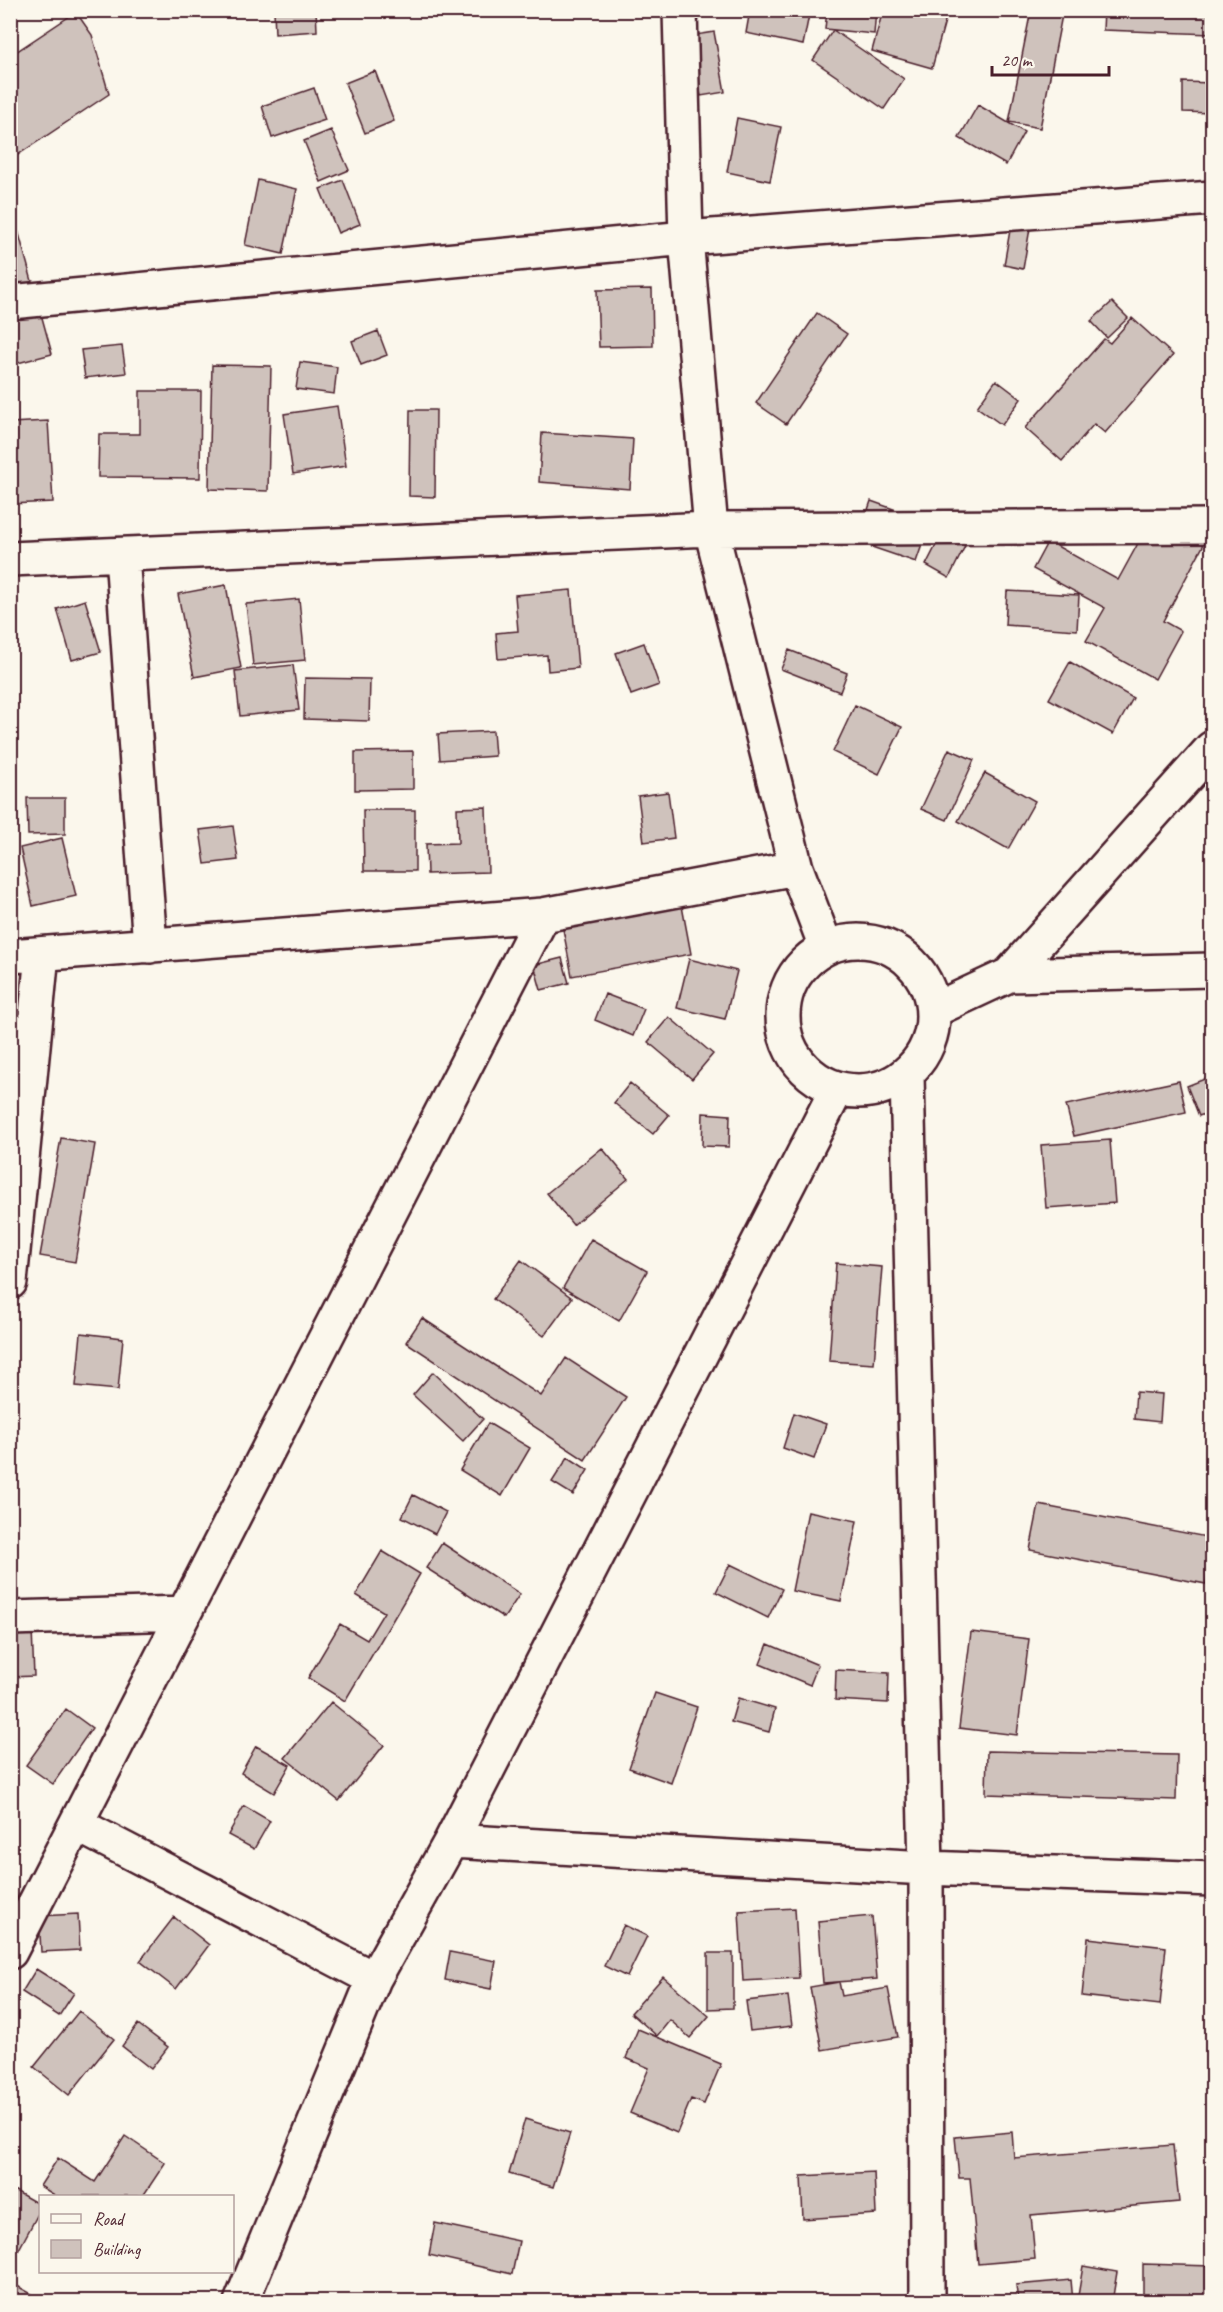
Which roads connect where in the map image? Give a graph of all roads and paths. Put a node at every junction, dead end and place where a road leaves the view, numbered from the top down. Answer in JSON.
{"nodes":[{"id":1,"x":680,"y":10,"type":"edge"},
{"id":2,"x":1212,"y":198,"type":"edge"},
{"id":3,"x":686,"y":238,"type":"junction"},
{"id":4,"x":10,"y":302,"type":"edge"},
{"id":5,"x":1212,"y":526,"type":"edge"},
{"id":6,"x":711,"y":530,"type":"junction"},
{"id":7,"x":122,"y":555,"type":"junction"},
{"id":8,"x":10,"y":559,"type":"edge"},
{"id":9,"x":1212,"y":748,"type":"edge"},
{"id":10,"x":796,"y":868,"type":"junction"},
{"id":11,"x":543,"y":915,"type":"junction"},
{"id":12,"x":150,"y":946,"type":"junction"},
{"id":13,"x":826,"y":947,"type":"junction"},
{"id":14,"x":26,"y":955,"type":"edge"},
{"id":15,"x":1212,"y":970,"type":"edge"},
{"id":16,"x":1009,"y":975,"type":"junction"},
{"id":17,"x":934,"y":1010,"type":"junction"},
{"id":18,"x":907,"y":1075,"type":"junction"},
{"id":19,"x":837,"y":1089,"type":"junction"},
{"id":20,"x":10,"y":1282,"type":"edge"},
{"id":21,"x":184,"y":1613,"type":"junction"},
{"id":22,"x":10,"y":1618,"type":"edge"},
{"id":23,"x":76,"y":1824,"type":"junction"},
{"id":24,"x":451,"y":1841,"type":"junction"},
{"id":25,"x":926,"y":1868,"type":"junction"},
{"id":26,"x":1212,"y":1878,"type":"edge"},
{"id":27,"x":10,"y":1952,"type":"edge"},
{"id":28,"x":374,"y":1979,"type":"junction"},
{"id":29,"x":241,"y":2301,"type":"edge"},
{"id":30,"x":927,"y":2301,"type":"edge"}],
"edges":[{"from":1,"to":3,"type":"street"},
{"from":2,"to":3,"type":"street"},
{"from":3,"to":4,"type":"street"},
{"from":3,"to":6,"type":"street"},
{"from":5,"to":6,"type":"street"},
{"from":6,"to":7,"type":"street"},
{"from":6,"to":10,"type":"street"},
{"from":7,"to":8,"type":"street"},
{"from":7,"to":12,"type":"street"},
{"from":9,"to":16,"type":"street"},
{"from":10,"to":11,"type":"street"},
{"from":10,"to":13,"type":"street"},
{"from":11,"to":12,"type":"street"},
{"from":11,"to":21,"type":"street"},
{"from":12,"to":14,"type":"street"},
{"from":13,"to":17,"type":"street"},
{"from":13,"to":19,"type":"street"},
{"from":14,"to":20,"type":"street"},
{"from":15,"to":16,"type":"street"},
{"from":16,"to":17,"type":"street"},
{"from":17,"to":18,"type":"street"},
{"from":18,"to":19,"type":"street"},
{"from":18,"to":25,"type":"street"},
{"from":19,"to":24,"type":"street"},
{"from":21,"to":22,"type":"street"},
{"from":21,"to":23,"type":"street"},
{"from":23,"to":27,"type":"street"},
{"from":23,"to":28,"type":"street"},
{"from":24,"to":25,"type":"street"},
{"from":24,"to":28,"type":"street"},
{"from":25,"to":26,"type":"street"},
{"from":25,"to":30,"type":"street"},
{"from":28,"to":29,"type":"street"}]}
